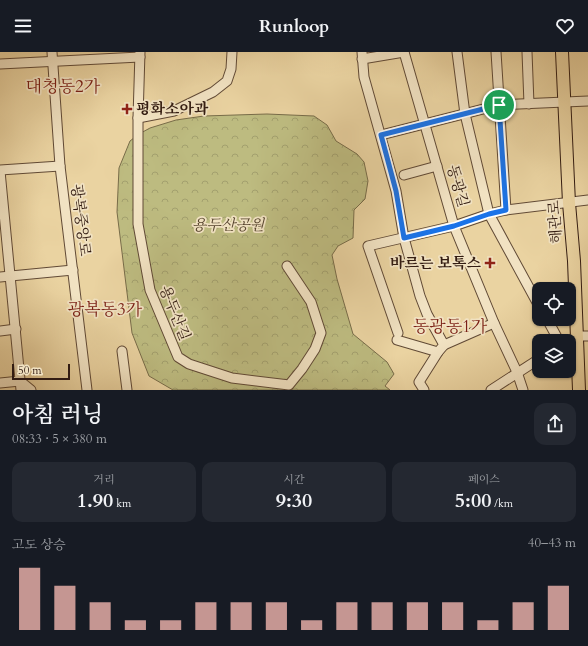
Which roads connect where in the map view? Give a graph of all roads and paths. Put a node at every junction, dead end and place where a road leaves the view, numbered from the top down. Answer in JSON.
{"nodes":[{"id":1,"x":232,"y":52,"type":"edge"},
{"id":2,"x":404,"y":52,"type":"edge"},
{"id":3,"x":457,"y":52,"type":"edge"},
{"id":4,"x":496,"y":52,"type":"edge"},
{"id":5,"x":527,"y":52,"type":"edge"},
{"id":6,"x":562,"y":52,"type":"edge"},
{"id":7,"x":140,"y":54,"type":"edge"},
{"id":8,"x":52,"y":56,"type":"edge"},
{"id":9,"x":362,"y":56,"type":"edge"},
{"id":10,"x":0,"y":64,"type":"edge"},
{"id":11,"x":588,"y":101,"type":"edge"},
{"id":12,"x":565,"y":102,"type":"junction"},
{"id":13,"x":529,"y":104,"type":"junction"},
{"id":14,"x":499,"y":105,"type":"junction"},
{"id":15,"x":465,"y":114,"type":"junction"},
{"id":16,"x":138,"y":118,"type":"junction"},
{"id":17,"x":426,"y":124,"type":"junction"},
{"id":18,"x":381,"y":135,"type":"junction"},
{"id":19,"x":60,"y":166,"type":"junction"},
{"id":20,"x":437,"y":166,"type":"junction"},
{"id":21,"x":0,"y":171,"type":"edge"},
{"id":22,"x":404,"y":175,"type":"dead end"},
{"id":23,"x":588,"y":200,"type":"edge"},
{"id":24,"x":569,"y":203,"type":"junction"},
{"id":25,"x":506,"y":210,"type":"junction"},
{"id":26,"x":489,"y":214,"type":"junction"},
{"id":27,"x":3,"y":216,"type":"edge"},
{"id":28,"x":454,"y":226,"type":"junction"},
{"id":29,"x":404,"y":238,"type":"junction"},
{"id":30,"x":287,"y":266,"type":"dead end"},
{"id":31,"x":73,"y":270,"type":"junction"},
{"id":32,"x":11,"y":276,"type":"junction"},
{"id":33,"x":0,"y":277,"type":"edge"},
{"id":34,"x":532,"y":293,"type":"edge"},
{"id":35,"x":494,"y":323,"type":"junction"},
{"id":36,"x":16,"y":330,"type":"junction"},
{"id":37,"x":0,"y":331,"type":"edge"},
{"id":38,"x":578,"y":338,"type":"edge"},
{"id":39,"x":441,"y":349,"type":"junction"},
{"id":40,"x":122,"y":351,"type":"dead end"},
{"id":41,"x":532,"y":363,"type":"edge"},
{"id":42,"x":517,"y":372,"type":"junction"},
{"id":43,"x":0,"y":383,"type":"edge"},
{"id":44,"x":21,"y":386,"type":"edge"},
{"id":45,"x":31,"y":390,"type":"edge"},
{"id":46,"x":87,"y":390,"type":"edge"},
{"id":47,"x":127,"y":390,"type":"edge"},
{"id":48,"x":424,"y":390,"type":"edge"},
{"id":49,"x":491,"y":390,"type":"edge"},
{"id":50,"x":524,"y":390,"type":"edge"},
{"id":51,"x":579,"y":390,"type":"edge"}],
"edges":[{"from":1,"to":16,"type":"street"},
{"from":2,"to":9,"type":"street"},
{"from":2,"to":17,"type":"street","name":"동광길"},
{"from":3,"to":15,"type":"street"},
{"from":4,"to":14,"type":"street"},
{"from":5,"to":13,"type":"street"},
{"from":6,"to":12,"type":"main road","name":"해관로"},
{"from":7,"to":8,"type":"street"},
{"from":7,"to":16,"type":"street","name":"용두산길"},
{"from":8,"to":10,"type":"street"},
{"from":8,"to":19,"type":"street","name":"광복중앙로"},
{"from":9,"to":18,"type":"street"},
{"from":11,"to":12,"type":"street"},
{"from":12,"to":13,"type":"street"},
{"from":12,"to":24,"type":"main road","name":"해관로"},
{"from":13,"to":14,"type":"street"},
{"from":14,"to":15,"type":"street"},
{"from":14,"to":25,"type":"street"},
{"from":15,"to":17,"type":"street"},
{"from":15,"to":26,"type":"street"},
{"from":16,"to":30,"type":"street","name":"용두산길"},
{"from":17,"to":18,"type":"street"},
{"from":17,"to":20,"type":"street","name":"동광길"},
{"from":18,"to":29,"type":"street"},
{"from":19,"to":21,"type":"street"},
{"from":19,"to":31,"type":"street","name":"광복중앙로"},
{"from":20,"to":22,"type":"street"},
{"from":20,"to":28,"type":"street","name":"동광길"},
{"from":21,"to":27,"type":"street"},
{"from":23,"to":24,"type":"street"},
{"from":24,"to":25,"type":"street"},
{"from":24,"to":38,"type":"main road","name":"해관로"},
{"from":25,"to":26,"type":"street"},
{"from":26,"to":28,"type":"street"},
{"from":26,"to":34,"type":"street"},
{"from":27,"to":32,"type":"street"},
{"from":28,"to":29,"type":"street"},
{"from":28,"to":35,"type":"street","name":"동광길"},
{"from":29,"to":39,"type":"street"},
{"from":29,"to":39,"type":"street"},
{"from":31,"to":32,"type":"street"},
{"from":31,"to":46,"type":"street","name":"광복중앙로"},
{"from":32,"to":33,"type":"street"},
{"from":32,"to":36,"type":"street"},
{"from":35,"to":39,"type":"street"},
{"from":35,"to":42,"type":"street","name":"동광길"},
{"from":36,"to":37,"type":"street"},
{"from":36,"to":44,"type":"street"},
{"from":38,"to":51,"type":"main road","name":"해관로"},
{"from":39,"to":48,"type":"street"},
{"from":40,"to":47,"type":"street"},
{"from":41,"to":42,"type":"street"},
{"from":42,"to":49,"type":"street"},
{"from":42,"to":50,"type":"street","name":"동광길"},
{"from":43,"to":44,"type":"street"},
{"from":44,"to":45,"type":"street"}]}
